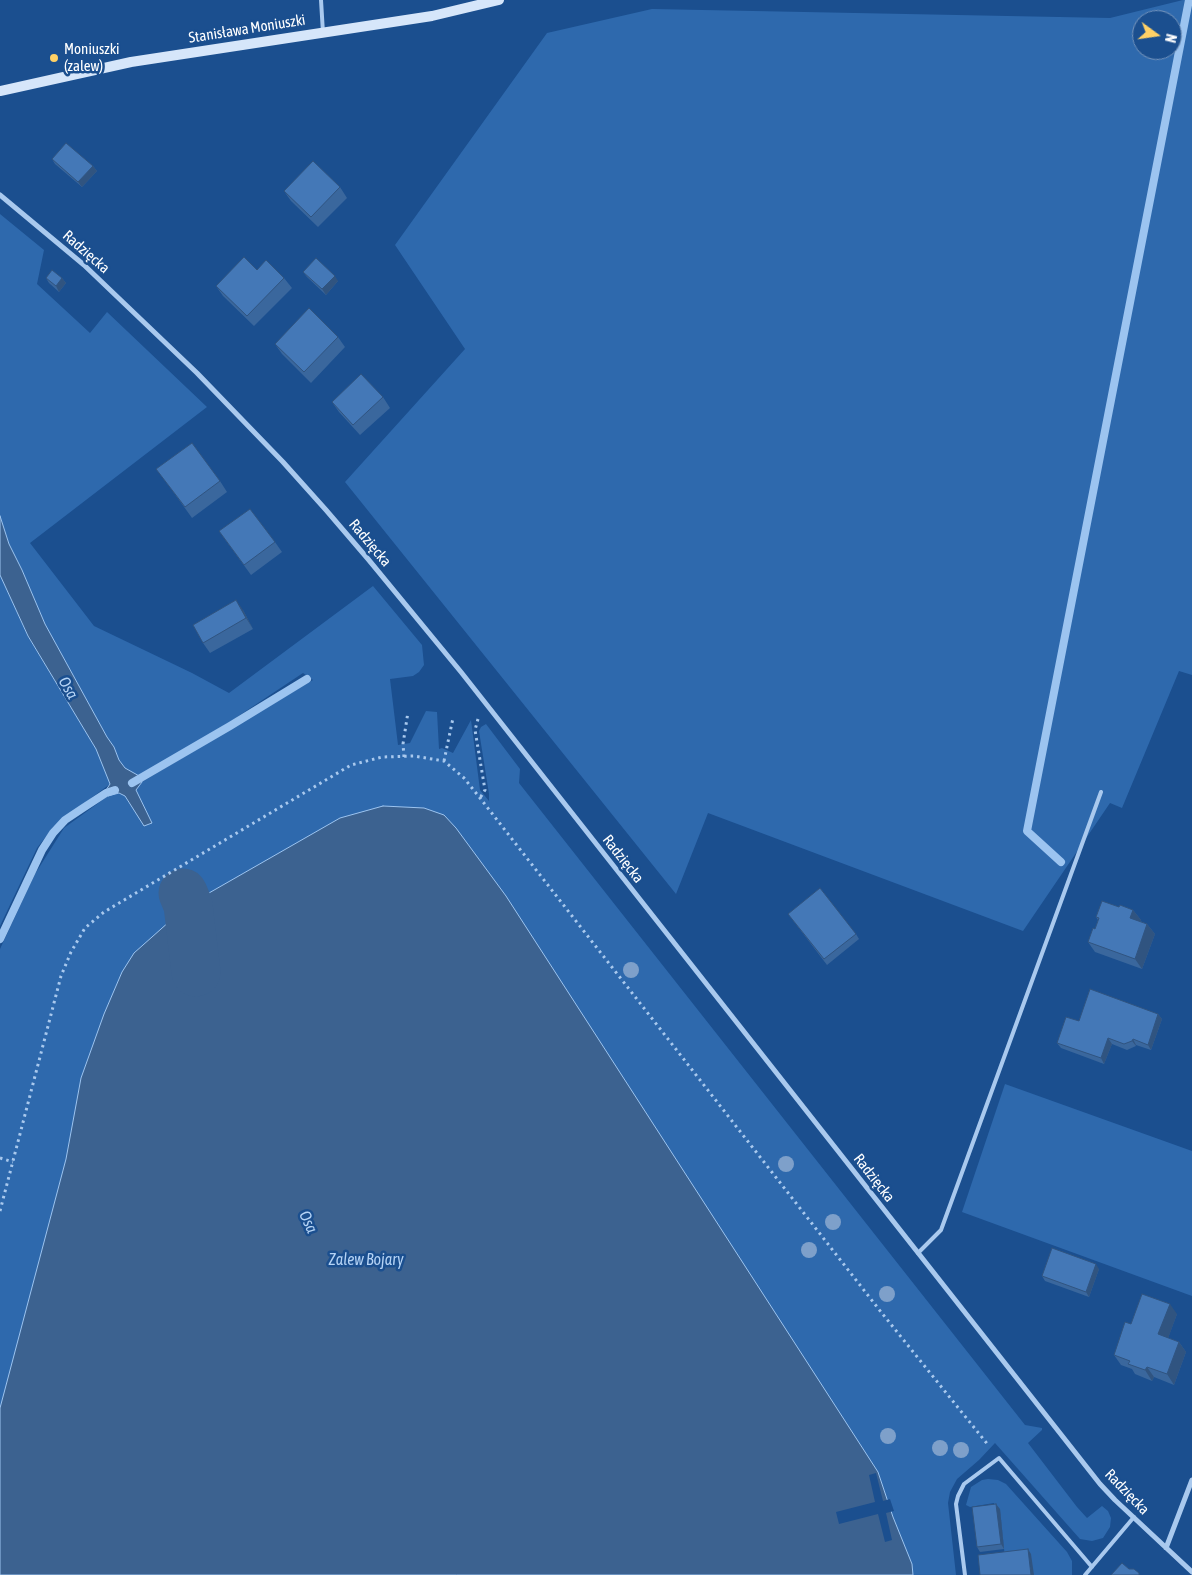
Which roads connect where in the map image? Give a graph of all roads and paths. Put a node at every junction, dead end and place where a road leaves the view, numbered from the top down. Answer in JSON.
{"nodes":[{"id":1,"x":321,"y":0,"type":"edge"},
{"id":2,"x":500,"y":0,"type":"edge"},
{"id":3,"x":323,"y":33,"type":"junction"},
{"id":4,"x":0,"y":91,"type":"edge"},
{"id":5,"x":0,"y":195,"type":"edge"},
{"id":6,"x":490,"y":710,"type":"junction"},
{"id":7,"x":408,"y":712,"type":"dead end"},
{"id":8,"x":454,"y":718,"type":"dead end"},
{"id":9,"x":404,"y":756,"type":"junction"},
{"id":10,"x":444,"y":761,"type":"junction"},
{"id":11,"x":1101,"y":792,"type":"dead end"},
{"id":12,"x":480,"y":798,"type":"junction"},
{"id":13,"x":0,"y":1158,"type":"edge"},
{"id":14,"x":13,"y":1162,"type":"junction"},
{"id":15,"x":0,"y":1211,"type":"edge"},
{"id":16,"x":918,"y":1253,"type":"junction"},
{"id":17,"x":998,"y":1458,"type":"junction"},
{"id":18,"x":1192,"y":1480,"type":"edge"},
{"id":19,"x":1134,"y":1517,"type":"junction"},
{"id":20,"x":1166,"y":1548,"type":"junction"},
{"id":21,"x":1092,"y":1567,"type":"junction"},
{"id":22,"x":1192,"y":1572,"type":"edge"},
{"id":23,"x":965,"y":1575,"type":"edge"},
{"id":24,"x":1085,"y":1575,"type":"edge"}],
"edges":[{"from":1,"to":3,"type":"lane"},
{"from":2,"to":3,"type":"street","name":"Stanisława Moniuszki"},
{"from":3,"to":4,"type":"street","name":"Stanisława Moniuszki"},
{"from":5,"to":6,"type":"street","name":"Radzięcka"},
{"from":6,"to":12,"type":"path"},
{"from":6,"to":16,"type":"street","name":"Radzięcka"},
{"from":7,"to":9,"type":"path"},
{"from":8,"to":10,"type":"path"},
{"from":9,"to":10,"type":"path"},
{"from":9,"to":14,"type":"path"},
{"from":10,"to":12,"type":"path"},
{"from":11,"to":16,"type":"lane"},
{"from":12,"to":17,"type":"path"},
{"from":13,"to":14,"type":"path"},
{"from":14,"to":15,"type":"path"},
{"from":16,"to":19,"type":"street","name":"Radzięcka"},
{"from":17,"to":21,"type":"lane"},
{"from":17,"to":23,"type":"lane"},
{"from":18,"to":20,"type":"street"},
{"from":19,"to":20,"type":"street","name":"Radzięcka"},
{"from":19,"to":21,"type":"lane"},
{"from":20,"to":22,"type":"street","name":"Radzięcka"},
{"from":21,"to":24,"type":"lane"}]}
